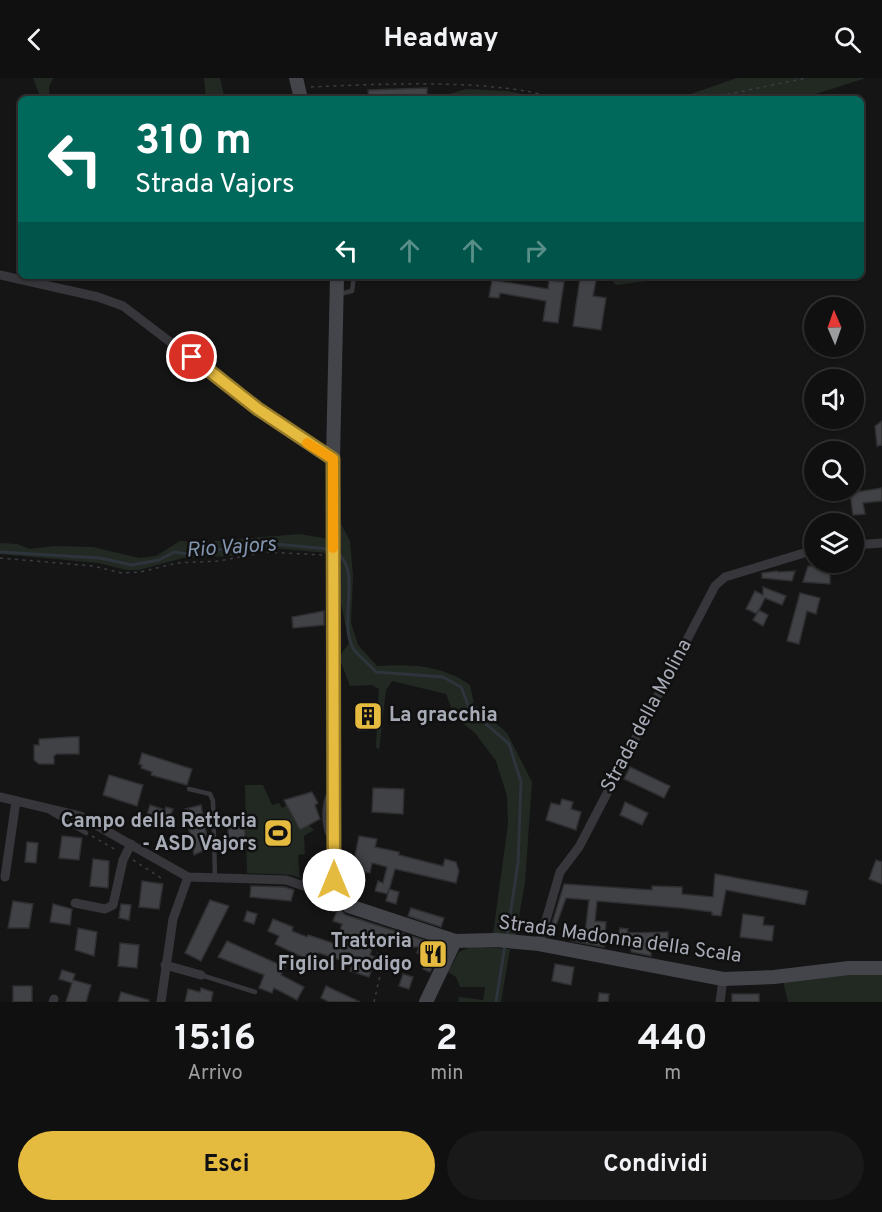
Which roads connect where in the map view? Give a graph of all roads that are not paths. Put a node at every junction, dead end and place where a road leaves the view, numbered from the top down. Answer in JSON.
{"nodes":[{"id":1,"x":0,"y":275,"type":"edge"},
{"id":2,"x":336,"y":279,"type":"edge"},
{"id":3,"x":354,"y":279,"type":"edge"},
{"id":4,"x":336,"y":295,"type":"junction"},
{"id":5,"x":333,"y":459,"type":"junction"},
{"id":6,"x":882,"y":543,"type":"edge"},
{"id":7,"x":864,"y":544,"type":"edge"},
{"id":8,"x":804,"y":553,"type":"edge"},
{"id":9,"x":189,"y":789,"type":"dead end"},
{"id":10,"x":0,"y":798,"type":"edge"},
{"id":11,"x":16,"y":801,"type":"junction"},
{"id":12,"x":45,"y":809,"type":"junction"},
{"id":13,"x":86,"y":833,"type":"dead end"},
{"id":14,"x":131,"y":844,"type":"junction"},
{"id":15,"x":5,"y":877,"type":"dead end"},
{"id":16,"x":188,"y":877,"type":"junction"},
{"id":17,"x":215,"y":878,"type":"junction"},
{"id":18,"x":339,"y":897,"type":"junction"},
{"id":19,"x":75,"y":903,"type":"dead end"},
{"id":20,"x":455,"y":941,"type":"junction"},
{"id":21,"x":539,"y":944,"type":"junction"},
{"id":22,"x":165,"y":965,"type":"junction"},
{"id":23,"x":882,"y":968,"type":"edge"},
{"id":24,"x":201,"y":975,"type":"joint"},
{"id":25,"x":723,"y":979,"type":"junction"},
{"id":26,"x":255,"y":992,"type":"dead end"},
{"id":27,"x":161,"y":1002,"type":"edge"},
{"id":28,"x":426,"y":1002,"type":"edge"},
{"id":29,"x":720,"y":1002,"type":"edge"}],
"edges":[{"from":1,"to":5,"type":"street"},
{"from":2,"to":4,"type":"street"},
{"from":3,"to":4,"type":"lane"},
{"from":4,"to":5,"type":"street"},
{"from":5,"to":18,"type":"street"},
{"from":6,"to":7,"type":"street"},
{"from":8,"to":21,"type":"street","name":"Strada della Molina"},
{"from":9,"to":17,"type":"lane"},
{"from":10,"to":11,"type":"street"},
{"from":11,"to":12,"type":"street"},
{"from":11,"to":15,"type":"street"},
{"from":12,"to":13,"type":"lane"},
{"from":12,"to":14,"type":"street"},
{"from":14,"to":16,"type":"street"},
{"from":14,"to":19,"type":"street"},
{"from":16,"to":17,"type":"street"},
{"from":16,"to":22,"type":"street"},
{"from":17,"to":18,"type":"street"},
{"from":18,"to":20,"type":"street","name":"Strada Madonna della Scala"},
{"from":20,"to":21,"type":"street","name":"Strada Madonna della Scala"},
{"from":20,"to":28,"type":"street"},
{"from":21,"to":25,"type":"street","name":"Strada Madonna della Scala"},
{"from":22,"to":24,"type":"street"},
{"from":22,"to":27,"type":"street"},
{"from":23,"to":25,"type":"street","name":"Strada Madonna della Scala"},
{"from":24,"to":26,"type":"lane"},
{"from":25,"to":29,"type":"street"}]}
